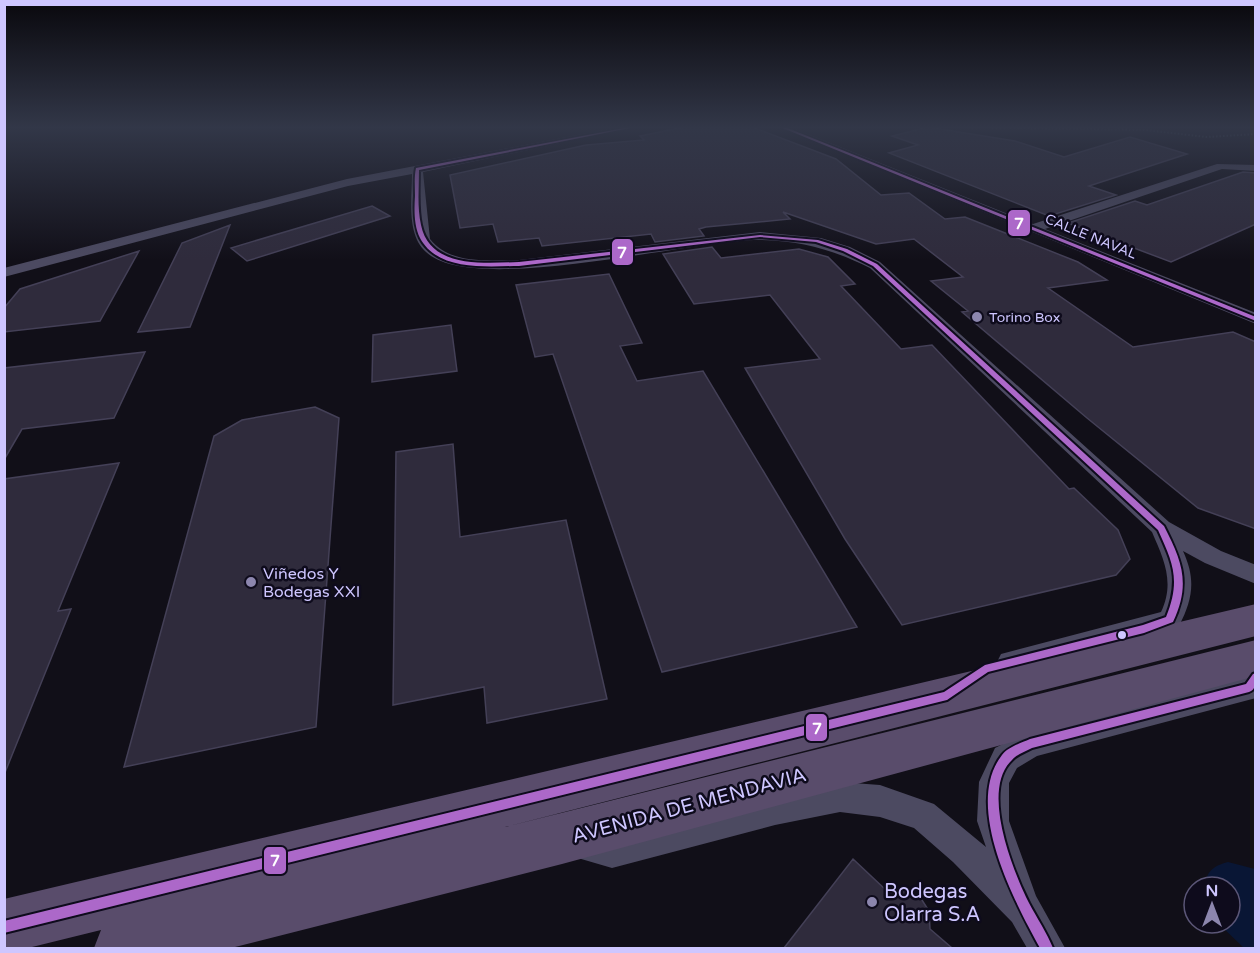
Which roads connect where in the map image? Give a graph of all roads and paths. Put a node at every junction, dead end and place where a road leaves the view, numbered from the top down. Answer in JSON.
{"nodes":[{"id":1,"x":406,"y":171,"type":"edge"},
{"id":2,"x":417,"y":171,"type":"edge"},
{"id":3,"x":893,"y":171,"type":"edge"},
{"id":4,"x":1204,"y":171,"type":"edge"},
{"id":5,"x":1034,"y":228,"type":"junction"},
{"id":6,"x":4,"y":273,"type":"edge"},
{"id":7,"x":1256,"y":319,"type":"edge"},
{"id":8,"x":1161,"y":528,"type":"junction"},
{"id":9,"x":1256,"y":575,"type":"edge"},
{"id":10,"x":1256,"y":620,"type":"edge"},
{"id":11,"x":1256,"y":658,"type":"edge"},
{"id":12,"x":1256,"y":676,"type":"edge"},
{"id":13,"x":947,"y":696,"type":"junction"},
{"id":14,"x":562,"y":839,"type":"junction"},
{"id":15,"x":1024,"y":909,"type":"junction"},
{"id":16,"x":4,"y":927,"type":"edge"},
{"id":17,"x":122,"y":948,"type":"edge"},
{"id":18,"x":1047,"y":948,"type":"edge"}],
"edges":[{"from":1,"to":6,"type":"street"},
{"from":2,"to":8,"type":"street"},
{"from":3,"to":5,"type":"street","name":"CALLE NAVAL"},
{"from":4,"to":5,"type":"street"},
{"from":5,"to":7,"type":"street","name":"CALLE NAVAL"},
{"from":8,"to":9,"type":"street"},
{"from":8,"to":13,"type":"street"},
{"from":10,"to":13,"type":"main road"},
{"from":11,"to":14,"type":"main road","name":"AVENIDA DE MENDAVIA"},
{"from":12,"to":15,"type":"street"},
{"from":13,"to":16,"type":"main road"},
{"from":14,"to":15,"type":"street"},
{"from":14,"to":17,"type":"main road","name":"AVENIDA DE MENDAVIA"},
{"from":15,"to":18,"type":"street"}]}
